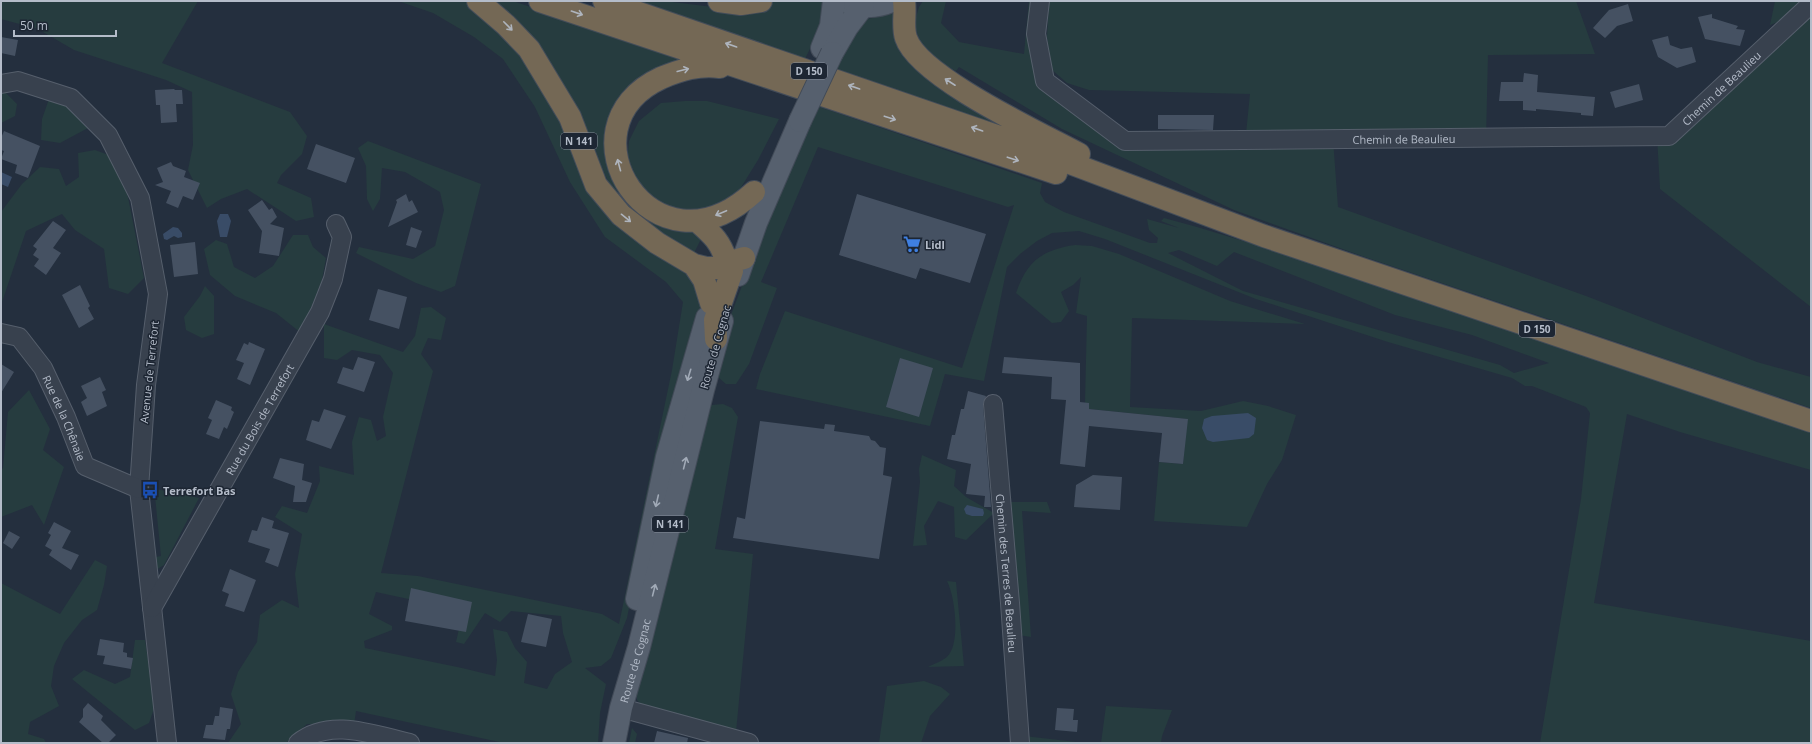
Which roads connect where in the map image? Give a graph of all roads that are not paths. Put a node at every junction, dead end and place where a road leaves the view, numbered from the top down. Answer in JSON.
{"nodes":[{"id":1,"x":478,"y":1,"type":"edge"},
{"id":2,"x":540,"y":1,"type":"edge"},
{"id":3,"x":604,"y":1,"type":"edge"},
{"id":4,"x":719,"y":1,"type":"edge"},
{"id":5,"x":761,"y":1,"type":"edge"},
{"id":6,"x":834,"y":1,"type":"edge"},
{"id":7,"x":892,"y":1,"type":"edge"},
{"id":8,"x":904,"y":1,"type":"edge"},
{"id":9,"x":1040,"y":1,"type":"edge"},
{"id":10,"x":855,"y":4,"type":"edge"},
{"id":11,"x":1811,"y":4,"type":"edge"},
{"id":12,"x":827,"y":50,"type":"junction"},
{"id":13,"x":760,"y":75,"type":"junction"},
{"id":14,"x":1,"y":84,"type":"edge"},
{"id":15,"x":794,"y":118,"type":"junction"},
{"id":16,"x":754,"y":192,"type":"junction"},
{"id":17,"x":697,"y":222,"type":"junction"},
{"id":18,"x":336,"y":224,"type":"dead end"},
{"id":19,"x":1264,"y":236,"type":"junction"},
{"id":20,"x":736,"y":260,"type":"junction"},
{"id":21,"x":694,"y":265,"type":"junction"},
{"id":22,"x":711,"y":303,"type":"junction"},
{"id":23,"x":1,"y":333,"type":"edge"},
{"id":24,"x":716,"y":339,"type":"joint"},
{"id":25,"x":993,"y":404,"type":"dead end"},
{"id":26,"x":1811,"y":421,"type":"edge"},
{"id":27,"x":139,"y":489,"type":"junction"},
{"id":28,"x":152,"y":608,"type":"junction"},
{"id":29,"x":621,"y":708,"type":"junction"},
{"id":30,"x":167,"y":743,"type":"edge"},
{"id":31,"x":298,"y":743,"type":"edge"},
{"id":32,"x":410,"y":743,"type":"edge"},
{"id":33,"x":614,"y":743,"type":"edge"},
{"id":34,"x":750,"y":743,"type":"edge"},
{"id":35,"x":1020,"y":743,"type":"edge"}],
"edges":[{"from":1,"to":21,"type":"highway","number":"N 141","one_way":true},
{"from":2,"to":13,"type":"highway","number":"D 150","one_way":true},
{"from":19,"to":3,"type":"highway","number":"D 150","one_way":true},
{"from":4,"to":5,"type":"highway"},
{"from":6,"to":12,"type":"main road","name":"Route de Cognac","number":"N 141"},
{"from":7,"to":10,"type":"main road","number":"N 141"},
{"from":19,"to":8,"type":"highway","one_way":true},
{"from":9,"to":11,"type":"street","name":"Chemin de Beaulieu"},
{"from":10,"to":12,"type":"main road","name":"Route de Cognac","number":"N 141"},
{"from":12,"to":15,"type":"main road","name":"Route de Cognac","number":"N 141"},
{"from":17,"to":13,"type":"highway","one_way":true},
{"from":13,"to":19,"type":"highway","number":"D 150","one_way":true},
{"from":14,"to":27,"type":"street","name":"Avenue de Terrefort"},
{"from":15,"to":16,"type":"main road","name":"Route de Cognac","number":"N 141"},
{"from":15,"to":20,"type":"main road","name":"Route de Cognac","number":"N 141"},
{"from":16,"to":17,"type":"highway","one_way":true},
{"from":16,"to":20,"type":"main road","name":"Route de Cognac","number":"N 141"},
{"from":17,"to":20,"type":"highway"},
{"from":18,"to":28,"type":"street","name":"Rue du Bois de Terrefort"},
{"from":19,"to":26,"type":"highway","number":"D 150"},
{"from":20,"to":21,"type":"highway"},
{"from":20,"to":22,"type":"main road","name":"Route de Cognac","number":"N 141"},
{"from":20,"to":24,"type":"highway"},
{"from":21,"to":22,"type":"highway","number":"N 141"},
{"from":22,"to":29,"type":"main road","name":"Route de Cognac","number":"N 141","one_way":true},
{"from":23,"to":27,"type":"street","name":"Rue de la Chênaie"},
{"from":29,"to":24,"type":"main road","name":"Route de Cognac","number":"N 141","one_way":true},
{"from":25,"to":35,"type":"street","name":"Chemin des Terres de Beaulieu"},
{"from":27,"to":28,"type":"street","name":"Avenue de Terrefort"},
{"from":28,"to":30,"type":"street","name":"Avenue de Terrefort"},
{"from":29,"to":33,"type":"main road","name":"Route de Cognac","number":"N 141"},
{"from":29,"to":34,"type":"street"},
{"from":31,"to":32,"type":"street"}]}
